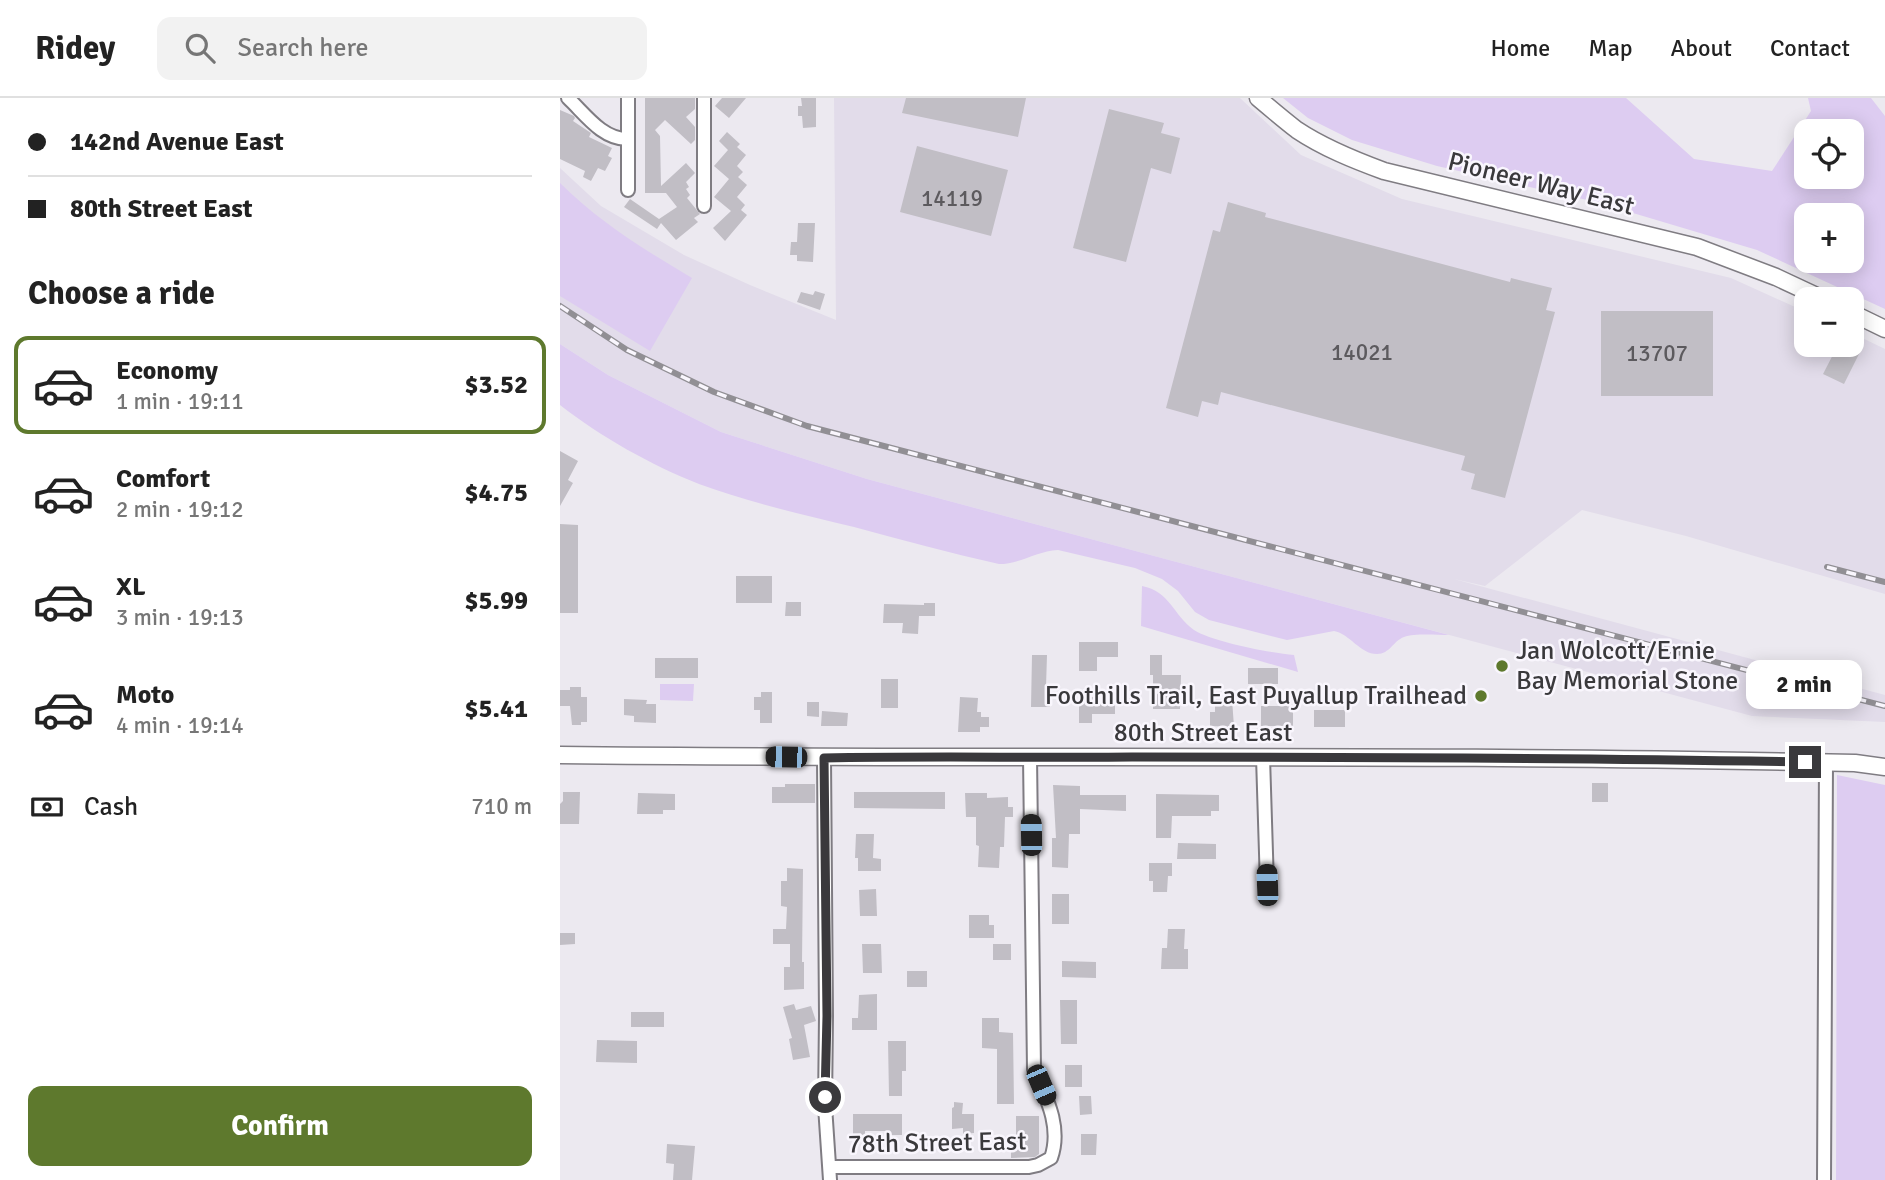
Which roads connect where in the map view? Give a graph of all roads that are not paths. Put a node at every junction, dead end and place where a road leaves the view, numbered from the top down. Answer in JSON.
{"nodes":[{"id":1,"x":568,"y":98,"type":"edge"},
{"id":2,"x":628,"y":98,"type":"edge"},
{"id":3,"x":704,"y":98,"type":"edge"},
{"id":4,"x":1258,"y":98,"type":"edge"},
{"id":5,"x":627,"y":139,"type":"junction"},
{"id":6,"x":628,"y":190,"type":"dead end"},
{"id":7,"x":704,"y":206,"type":"dead end"},
{"id":8,"x":1797,"y":287,"type":"edge"},
{"id":9,"x":1864,"y":319,"type":"edge"},
{"id":10,"x":1885,"y":329,"type":"edge"},
{"id":11,"x":560,"y":755,"type":"edge"},
{"id":12,"x":1030,"y":757,"type":"junction"},
{"id":13,"x":1263,"y":757,"type":"junction"},
{"id":14,"x":824,"y":758,"type":"junction"},
{"id":15,"x":1826,"y":762,"type":"junction"},
{"id":16,"x":1885,"y":767,"type":"edge"},
{"id":17,"x":1267,"y":885,"type":"dead end"},
{"id":18,"x":830,"y":1173,"type":"edge"},
{"id":19,"x":1824,"y":1180,"type":"edge"}],
"edges":[{"from":1,"to":5,"type":"street"},
{"from":2,"to":5,"type":"street"},
{"from":3,"to":7,"type":"street"},
{"from":4,"to":8,"type":"street","name":"Pioneer Way East"},
{"from":5,"to":6,"type":"street"},
{"from":9,"to":10,"type":"street"},
{"from":11,"to":14,"type":"street","name":"80th Street East"},
{"from":12,"to":13,"type":"street","name":"80th Street East"},
{"from":12,"to":14,"type":"street","name":"80th Street East"},
{"from":12,"to":18,"type":"street","name":"78th Street East"},
{"from":13,"to":15,"type":"street","name":"80th Street East"},
{"from":13,"to":17,"type":"street"},
{"from":14,"to":18,"type":"street"},
{"from":15,"to":16,"type":"street","name":"80th Street East"},
{"from":15,"to":19,"type":"street"}]}
